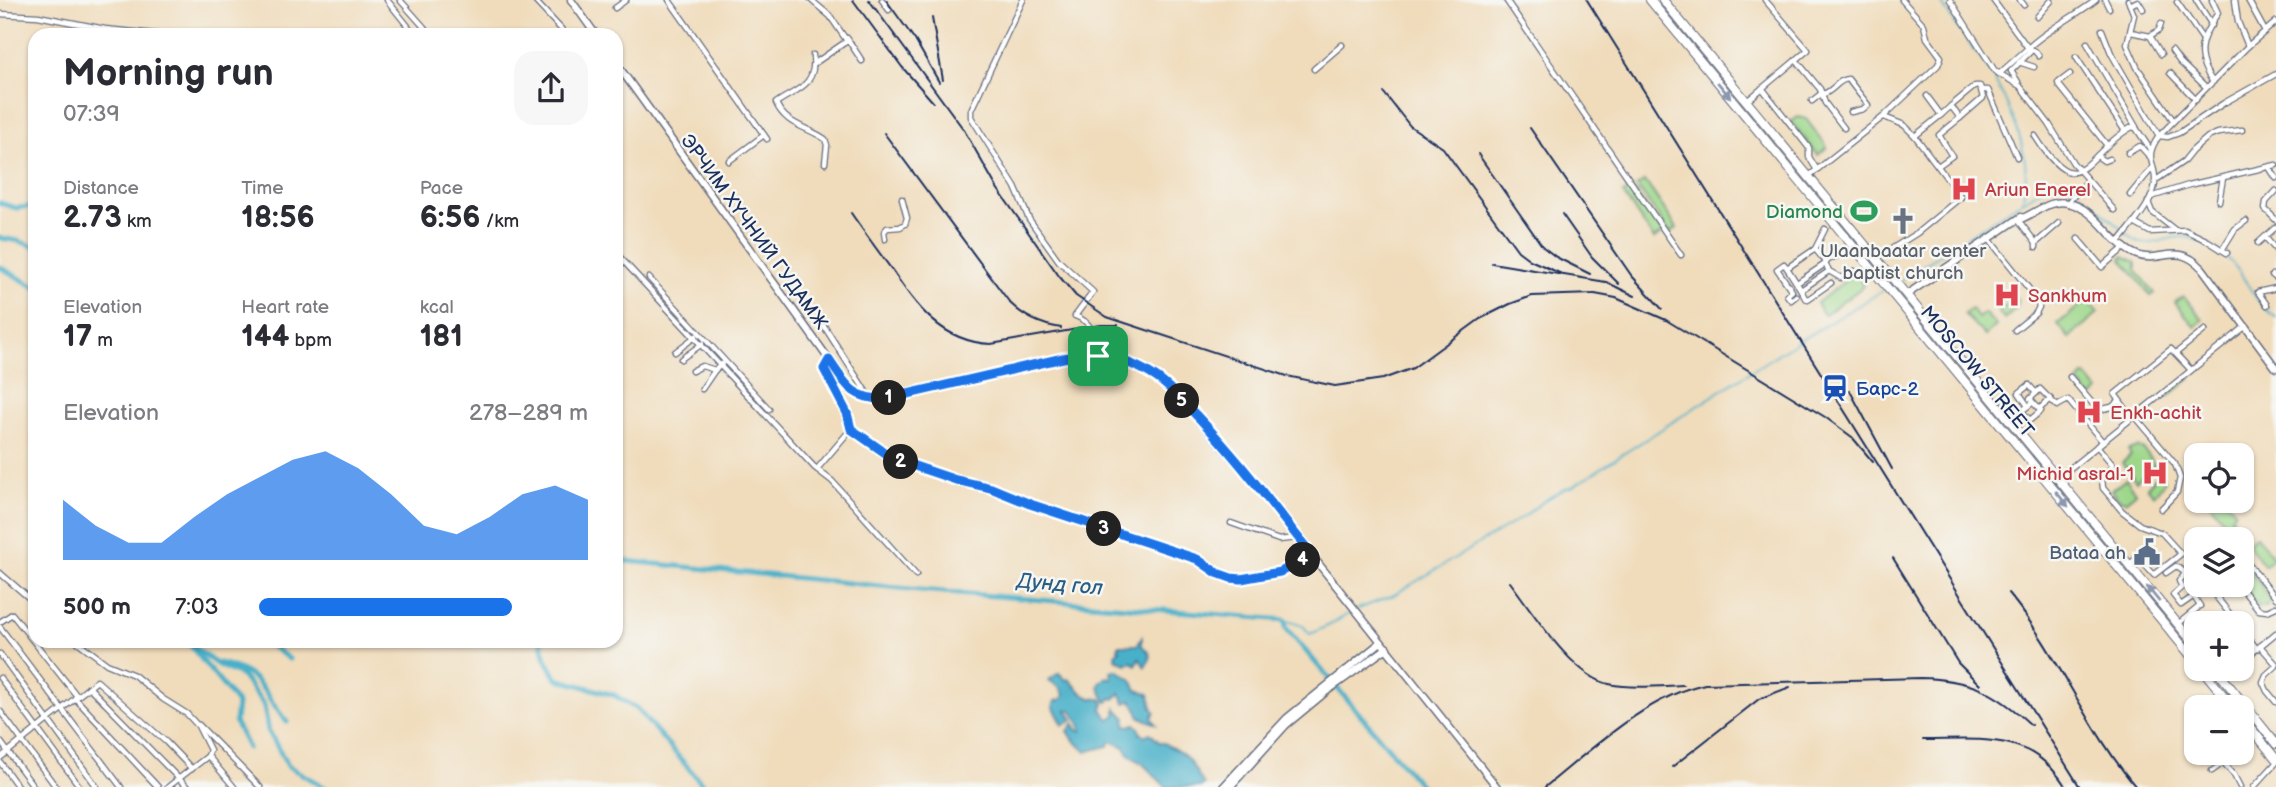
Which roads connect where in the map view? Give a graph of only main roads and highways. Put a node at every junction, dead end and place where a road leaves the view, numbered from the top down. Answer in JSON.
{"nodes":[{"id":1,"x":571,"y":0,"type":"edge"},
{"id":2,"x":1656,"y":1,"type":"edge"},
{"id":3,"x":591,"y":28,"type":"edge"},
{"id":4,"x":1688,"y":30,"type":"junction"},
{"id":5,"x":1680,"y":37,"type":"junction"},
{"id":6,"x":623,"y":73,"type":"edge"},
{"id":7,"x":1783,"y":146,"type":"junction"},
{"id":8,"x":1776,"y":153,"type":"junction"},
{"id":9,"x":2018,"y":220,"type":"junction"},
{"id":10,"x":2121,"y":239,"type":"junction"},
{"id":11,"x":2160,"y":254,"type":"junction"},
{"id":12,"x":1886,"y":278,"type":"junction"},
{"id":13,"x":1901,"y":294,"type":"junction"},
{"id":14,"x":2276,"y":369,"type":"edge"},
{"id":15,"x":2017,"y":437,"type":"junction"},
{"id":16,"x":2137,"y":575,"type":"junction"},
{"id":17,"x":2130,"y":581,"type":"junction"},
{"id":18,"x":2184,"y":631,"type":"edge"},
{"id":19,"x":1381,"y":642,"type":"junction"},
{"id":20,"x":2184,"y":647,"type":"edge"},
{"id":21,"x":1387,"y":648,"type":"junction"},
{"id":22,"x":1344,"y":675,"type":"junction"},
{"id":23,"x":2212,"y":681,"type":"edge"},
{"id":24,"x":2225,"y":681,"type":"edge"},
{"id":25,"x":1325,"y":689,"type":"junction"},
{"id":26,"x":2223,"y":695,"type":"edge"},
{"id":27,"x":2265,"y":730,"type":"junction"},
{"id":28,"x":2254,"y":732,"type":"edge"},
{"id":29,"x":2258,"y":737,"type":"junction"},
{"id":30,"x":2276,"y":744,"type":"edge"},
{"id":31,"x":2276,"y":761,"type":"edge"},
{"id":32,"x":1223,"y":787,"type":"edge"},
{"id":33,"x":1230,"y":787,"type":"edge"},
{"id":34,"x":1497,"y":787,"type":"edge"}],
"edges":[{"from":1,"to":3,"type":"main road"},
{"from":2,"to":4,"type":"highway"},
{"from":2,"to":5,"type":"highway"},
{"from":4,"to":5,"type":"highway"},
{"from":4,"to":7,"type":"highway"},
{"from":5,"to":8,"type":"highway","one_way":true},
{"from":6,"to":19,"type":"main road","name":"ЭРЧИМ ХҮЧНИЙ ГУДАМЖ"},
{"from":7,"to":8,"type":"highway"},
{"from":7,"to":12,"type":"highway"},
{"from":8,"to":12,"type":"highway"},
{"from":9,"to":10,"type":"main road"},
{"from":9,"to":10,"type":"main road"},
{"from":9,"to":13,"type":"main road"},
{"from":10,"to":11,"type":"main road"},
{"from":10,"to":11,"type":"main road"},
{"from":11,"to":14,"type":"main road"},
{"from":12,"to":13,"type":"highway","name":"MOSCOW STREET"},
{"from":13,"to":15,"type":"highway","name":"MOSCOW STREET"},
{"from":15,"to":16,"type":"highway"},
{"from":15,"to":17,"type":"highway","name":"MOSCOW STREET","one_way":true},
{"from":16,"to":17,"type":"highway"},
{"from":18,"to":16,"type":"highway","one_way":true},
{"from":17,"to":20,"type":"highway","name":"MOSCOW STREET"},
{"from":19,"to":21,"type":"main road"},
{"from":19,"to":22,"type":"main road"},
{"from":21,"to":22,"type":"main road"},
{"from":21,"to":34,"type":"main road"},
{"from":22,"to":25,"type":"main road"},
{"from":23,"to":26,"type":"highway"},
{"from":24,"to":27,"type":"highway"},
{"from":25,"to":32,"type":"main road"},
{"from":25,"to":33,"type":"main road"},
{"from":27,"to":29,"type":"highway"},
{"from":27,"to":30,"type":"highway"},
{"from":28,"to":29,"type":"highway"},
{"from":29,"to":31,"type":"highway"}]}
